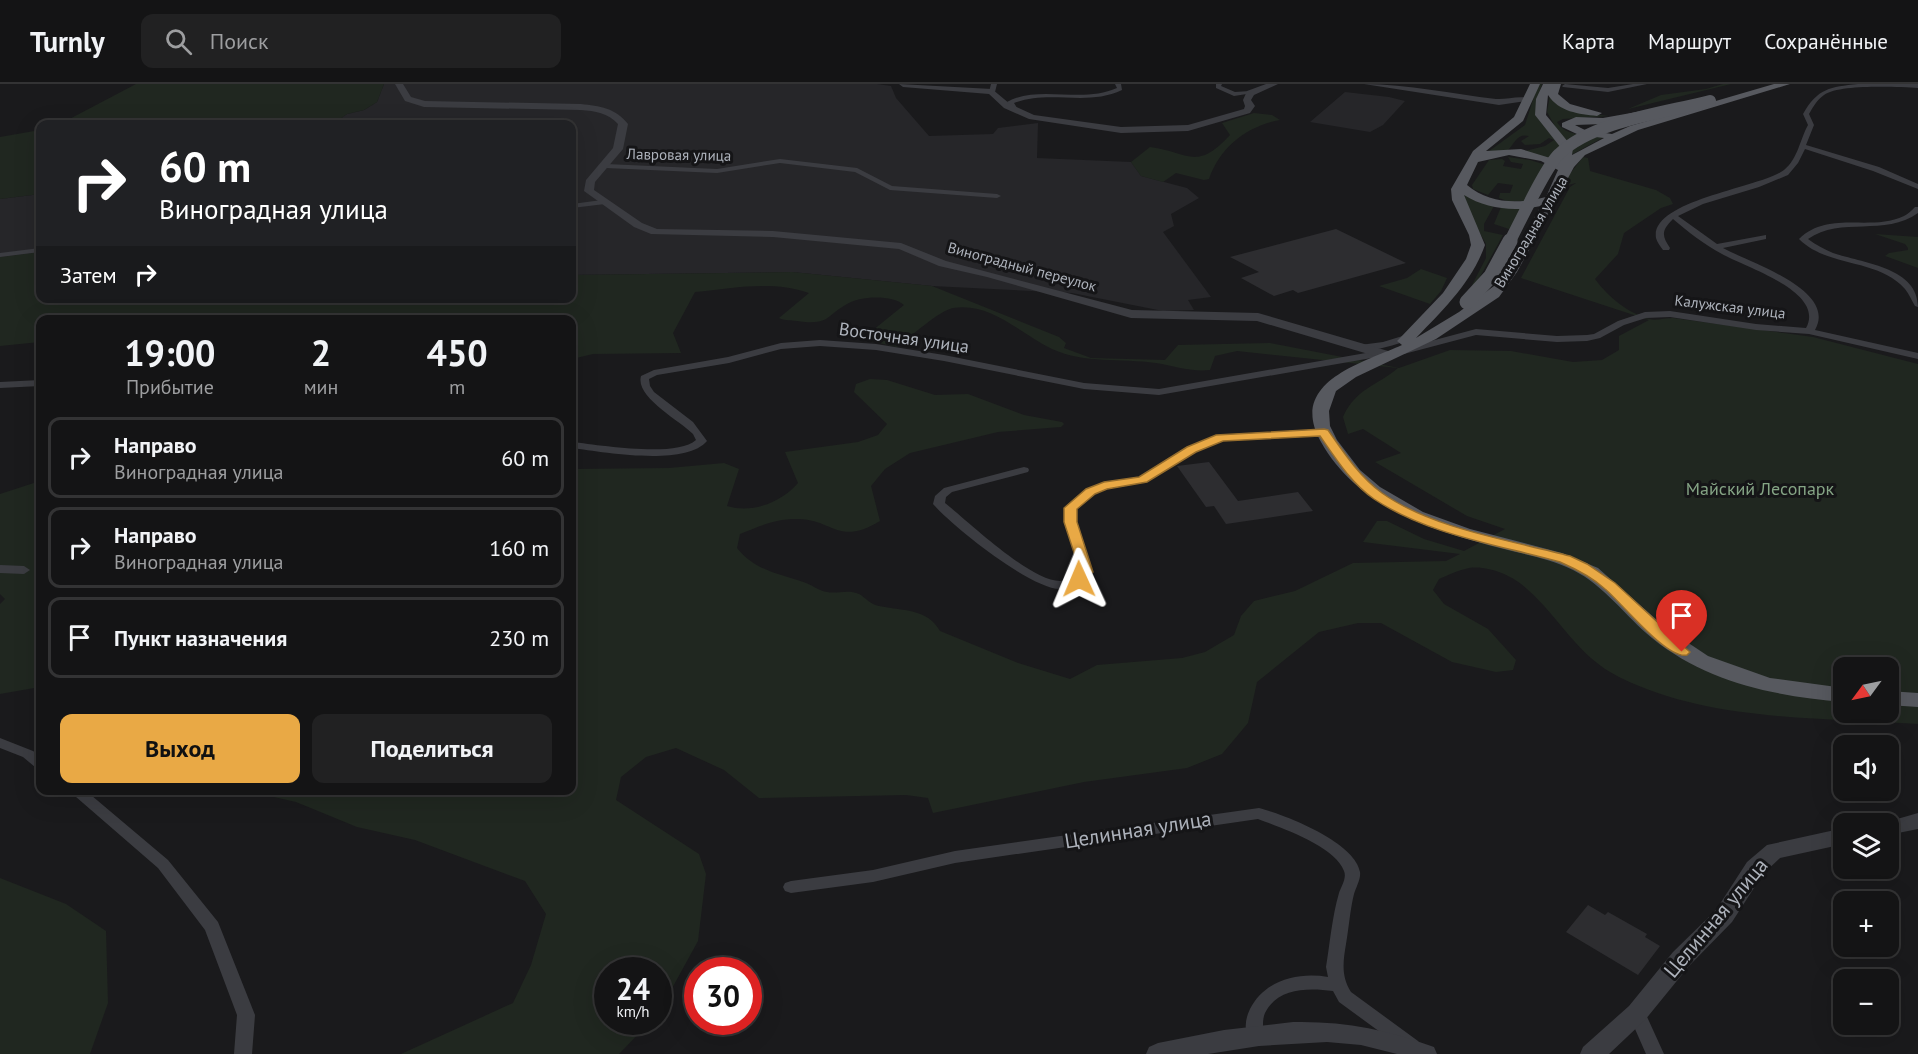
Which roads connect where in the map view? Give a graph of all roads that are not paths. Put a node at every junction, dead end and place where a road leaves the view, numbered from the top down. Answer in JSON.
{"nodes":[{"id":1,"x":399,"y":84,"type":"edge"},
{"id":2,"x":903,"y":84,"type":"edge"},
{"id":3,"x":1118,"y":84,"type":"edge"},
{"id":4,"x":1219,"y":84,"type":"edge"},
{"id":5,"x":1274,"y":84,"type":"edge"},
{"id":6,"x":1368,"y":84,"type":"edge"},
{"id":7,"x":1535,"y":84,"type":"edge"},
{"id":8,"x":1548,"y":84,"type":"edge"},
{"id":9,"x":1644,"y":84,"type":"edge"},
{"id":10,"x":1772,"y":84,"type":"edge"},
{"id":11,"x":1785,"y":84,"type":"edge"},
{"id":12,"x":1388,"y":85,"type":"edge"},
{"id":13,"x":1560,"y":85,"type":"edge"},
{"id":14,"x":1918,"y":86,"type":"edge"},
{"id":15,"x":993,"y":88,"type":"edge"},
{"id":16,"x":1758,"y":90,"type":"junction"},
{"id":17,"x":1250,"y":93,"type":"junction"},
{"id":18,"x":1442,"y":93,"type":"junction"},
{"id":19,"x":1471,"y":98,"type":"junction"},
{"id":20,"x":1528,"y":100,"type":"junction"},
{"id":21,"x":1460,"y":101,"type":"junction"},
{"id":22,"x":1016,"y":111,"type":"junction"},
{"id":23,"x":1522,"y":113,"type":"junction"},
{"id":24,"x":1633,"y":114,"type":"junction"},
{"id":25,"x":1623,"y":132,"type":"junction"},
{"id":26,"x":1803,"y":146,"type":"junction"},
{"id":27,"x":1474,"y":161,"type":"junction"},
{"id":28,"x":606,"y":166,"type":"junction"},
{"id":29,"x":1565,"y":176,"type":"junction"},
{"id":30,"x":1461,"y":180,"type":"junction"},
{"id":31,"x":1918,"y":187,"type":"edge"},
{"id":32,"x":1554,"y":195,"type":"junction"},
{"id":33,"x":997,"y":196,"type":"dead end"},
{"id":34,"x":602,"y":202,"type":"junction"},
{"id":35,"x":576,"y":205,"type":"edge"},
{"id":36,"x":1918,"y":209,"type":"edge"},
{"id":37,"x":1674,"y":216,"type":"junction"},
{"id":38,"x":1762,"y":237,"type":"dead end"},
{"id":39,"x":1717,"y":247,"type":"junction"},
{"id":40,"x":1666,"y":248,"type":"dead end"},
{"id":41,"x":36,"y":250,"type":"edge"},
{"id":42,"x":0,"y":255,"type":"edge"},
{"id":43,"x":1914,"y":289,"type":"edge"},
{"id":44,"x":1918,"y":304,"type":"edge"},
{"id":45,"x":1809,"y":331,"type":"junction"},
{"id":46,"x":1409,"y":337,"type":"junction"},
{"id":47,"x":1363,"y":347,"type":"junction"},
{"id":48,"x":1390,"y":354,"type":"junction"},
{"id":49,"x":1918,"y":356,"type":"edge"},
{"id":50,"x":36,"y":383,"type":"edge"},
{"id":51,"x":0,"y":385,"type":"edge"},
{"id":52,"x":1324,"y":433,"type":"junction"},
{"id":53,"x":576,"y":445,"type":"edge"},
{"id":54,"x":1024,"y":470,"type":"dead end"},
{"id":55,"x":0,"y":569,"type":"edge"},
{"id":56,"x":24,"y":570,"type":"dead end"},
{"id":57,"x":1833,"y":694,"type":"edge"},
{"id":58,"x":1899,"y":699,"type":"edge"},
{"id":59,"x":1918,"y":700,"type":"edge"},
{"id":60,"x":0,"y":743,"type":"edge"},
{"id":61,"x":36,"y":760,"type":"edge"},
{"id":62,"x":81,"y":795,"type":"edge"},
{"id":63,"x":1918,"y":821,"type":"edge"},
{"id":64,"x":1899,"y":825,"type":"edge"},
{"id":65,"x":1833,"y":838,"type":"edge"},
{"id":66,"x":791,"y":887,"type":"dead end"},
{"id":67,"x":1338,"y":984,"type":"junction"},
{"id":68,"x":1637,"y":1013,"type":"junction"},
{"id":69,"x":1255,"y":1035,"type":"junction"},
{"id":70,"x":1421,"y":1052,"type":"edge"},
{"id":71,"x":243,"y":1054,"type":"edge"},
{"id":72,"x":1158,"y":1054,"type":"edge"},
{"id":73,"x":1592,"y":1054,"type":"edge"},
{"id":74,"x":1655,"y":1054,"type":"edge"}],
"edges":[{"from":1,"to":28,"type":"street"},
{"from":2,"to":15,"type":"street"},
{"from":3,"to":22,"type":"street"},
{"from":4,"to":17,"type":"street"},
{"from":5,"to":17,"type":"street"},
{"from":6,"to":12,"type":"street"},
{"from":7,"to":20,"type":"main road"},
{"from":8,"to":29,"type":"main road"},
{"from":9,"to":13,"type":"street"},
{"from":10,"to":24,"type":"main road"},
{"from":11,"to":16,"type":"main road","name":"Виноградная улица"},
{"from":12,"to":18,"type":"street"},
{"from":13,"to":24,"type":"main road"},
{"from":14,"to":26,"type":"street"},
{"from":15,"to":22,"type":"street"},
{"from":16,"to":25,"type":"main road","name":"Виноградная улица"},
{"from":16,"to":48,"type":"main road","bridge":true},
{"from":17,"to":22,"type":"street"},
{"from":18,"to":19,"type":"street"},
{"from":18,"to":21,"type":"street"},
{"from":19,"to":20,"type":"street"},
{"from":19,"to":21,"type":"street"},
{"from":20,"to":23,"type":"main road"},
{"from":21,"to":23,"type":"street"},
{"from":23,"to":27,"type":"main road"},
{"from":24,"to":25,"type":"main road"},
{"from":25,"to":29,"type":"main road","name":"Виноградная улица"},
{"from":26,"to":31,"type":"street"},
{"from":26,"to":37,"type":"street"},
{"from":27,"to":29,"type":"main road"},
{"from":27,"to":30,"type":"main road"},
{"from":28,"to":33,"type":"street","name":"Лавровая улица"},
{"from":28,"to":34,"type":"street"},
{"from":29,"to":32,"type":"main road","name":"Виноградная улица"},
{"from":30,"to":32,"type":"main road"},
{"from":30,"to":46,"type":"main road"},
{"from":32,"to":48,"type":"main road","name":"Виноградная улица"},
{"from":34,"to":35,"type":"street"},
{"from":34,"to":47,"type":"street","name":"Виноградный переулок"},
{"from":36,"to":43,"type":"street"},
{"from":37,"to":39,"type":"street"},
{"from":37,"to":40,"type":"street"},
{"from":38,"to":39,"type":"street"},
{"from":39,"to":45,"type":"street","name":"Калужская улица"},
{"from":41,"to":42,"type":"street"},
{"from":43,"to":44,"type":"street"},
{"from":45,"to":48,"type":"street","name":"Калужская улица"},
{"from":45,"to":49,"type":"street"},
{"from":46,"to":47,"type":"street","name":"Виноградный переулок"},
{"from":46,"to":48,"type":"main road"},
{"from":47,"to":48,"type":"street","name":"Виноградный переулок"},
{"from":48,"to":52,"type":"main road","name":"Виноградная улица"},
{"from":48,"to":53,"type":"street","name":"Восточная улица"},
{"from":50,"to":51,"type":"street"},
{"from":52,"to":54,"type":"street"},
{"from":52,"to":57,"type":"main road"},
{"from":55,"to":56,"type":"street"},
{"from":58,"to":59,"type":"main road"},
{"from":60,"to":61,"type":"street"},
{"from":62,"to":71,"type":"street"},
{"from":63,"to":64,"type":"street"},
{"from":65,"to":68,"type":"street","name":"Целинная улица"},
{"from":66,"to":67,"type":"street","name":"Целинная улица"},
{"from":67,"to":69,"type":"street"},
{"from":67,"to":70,"type":"street"},
{"from":68,"to":73,"type":"street","name":"Целинная улица"},
{"from":68,"to":74,"type":"street"},
{"from":69,"to":70,"type":"street"},
{"from":69,"to":72,"type":"street"}]}
